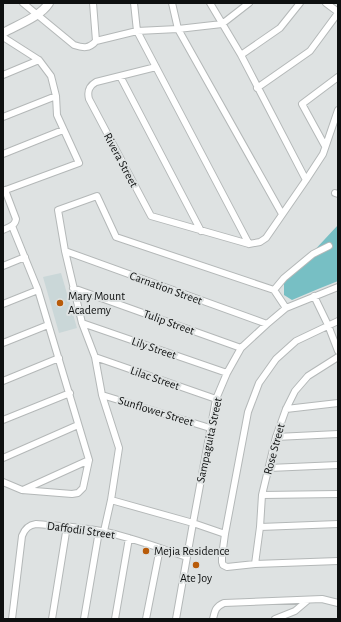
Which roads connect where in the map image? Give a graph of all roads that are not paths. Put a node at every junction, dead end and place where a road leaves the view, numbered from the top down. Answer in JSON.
{"nodes":[{"id":1,"x":23,"y":3,"type":"edge"},
{"id":2,"x":49,"y":3,"type":"edge"},
{"id":3,"x":93,"y":3,"type":"edge"},
{"id":4,"x":134,"y":3,"type":"edge"},
{"id":5,"x":172,"y":3,"type":"edge"},
{"id":6,"x":210,"y":3,"type":"edge"},
{"id":7,"x":249,"y":3,"type":"edge"},
{"id":8,"x":300,"y":3,"type":"edge"},
{"id":9,"x":326,"y":3,"type":"edge"},
{"id":10,"x":338,"y":12,"type":"edge"},
{"id":11,"x":37,"y":15,"type":"junction"},
{"id":12,"x":222,"y":24,"type":"junction"},
{"id":13,"x":178,"y":29,"type":"junction"},
{"id":14,"x":137,"y":31,"type":"junction"},
{"id":15,"x":3,"y":33,"type":"edge"},
{"id":16,"x":3,"y":37,"type":"edge"},
{"id":17,"x":96,"y":42,"type":"junction"},
{"id":18,"x":241,"y":54,"type":"junction"},
{"id":19,"x":39,"y":60,"type":"junction"},
{"id":20,"x":156,"y":67,"type":"junction"},
{"id":21,"x":3,"y":75,"type":"edge"},
{"id":22,"x":120,"y":76,"type":"junction"},
{"id":23,"x":338,"y":77,"type":"edge"},
{"id":24,"x":257,"y":88,"type":"junction"},
{"id":25,"x":56,"y":96,"type":"junction"},
{"id":26,"x":338,"y":110,"type":"edge"},
{"id":27,"x":3,"y":116,"type":"edge"},
{"id":28,"x":63,"y":130,"type":"junction"},
{"id":29,"x":325,"y":146,"type":"junction"},
{"id":30,"x":3,"y":154,"type":"edge"},
{"id":31,"x":306,"y":180,"type":"junction"},
{"id":32,"x":4,"y":191,"type":"edge"},
{"id":33,"x":282,"y":214,"type":"junction"},
{"id":34,"x":12,"y":226,"type":"junction"},
{"id":35,"x":3,"y":230,"type":"edge"},
{"id":36,"x":201,"y":231,"type":"junction"},
{"id":37,"x":249,"y":244,"type":"junction"},
{"id":38,"x":329,"y":246,"type":"dead end"},
{"id":39,"x":65,"y":251,"type":"junction"},
{"id":40,"x":25,"y":257,"type":"junction"},
{"id":41,"x":3,"y":266,"type":"edge"},
{"id":42,"x":338,"y":287,"type":"edge"},
{"id":43,"x":74,"y":288,"type":"junction"},
{"id":44,"x":38,"y":290,"type":"junction"},
{"id":45,"x":274,"y":290,"type":"junction"},
{"id":46,"x":314,"y":296,"type":"junction"},
{"id":47,"x":3,"y":304,"type":"edge"},
{"id":48,"x":286,"y":308,"type":"junction"},
{"id":49,"x":338,"y":321,"type":"edge"},
{"id":50,"x":82,"y":323,"type":"junction"},
{"id":51,"x":267,"y":324,"type":"junction"},
{"id":52,"x":48,"y":325,"type":"junction"},
{"id":53,"x":328,"y":325,"type":"junction"},
{"id":54,"x":3,"y":343,"type":"edge"},
{"id":55,"x":241,"y":348,"type":"junction"},
{"id":56,"x":338,"y":350,"type":"edge"},
{"id":57,"x":338,"y":357,"type":"edge"},
{"id":58,"x":59,"y":358,"type":"junction"},
{"id":59,"x":95,"y":358,"type":"junction"},
{"id":60,"x":227,"y":373,"type":"junction"},
{"id":61,"x":3,"y":381,"type":"edge"},
{"id":62,"x":70,"y":393,"type":"junction"},
{"id":63,"x":102,"y":395,"type":"junction"},
{"id":64,"x":216,"y":399,"type":"junction"},
{"id":65,"x":338,"y":403,"type":"edge"},
{"id":66,"x":286,"y":409,"type":"junction"},
{"id":67,"x":3,"y":420,"type":"edge"},
{"id":68,"x":78,"y":425,"type":"junction"},
{"id":69,"x":210,"y":428,"type":"junction"},
{"id":70,"x":338,"y":434,"type":"edge"},
{"id":71,"x":276,"y":437,"type":"junction"},
{"id":72,"x":3,"y":458,"type":"edge"},
{"id":73,"x":89,"y":460,"type":"junction"},
{"id":74,"x":338,"y":465,"type":"edge"},
{"id":75,"x":269,"y":468,"type":"junction"},
{"id":76,"x":3,"y":482,"type":"edge"},
{"id":77,"x":22,"y":490,"type":"junction"},
{"id":78,"x":338,"y":494,"type":"edge"},
{"id":79,"x":262,"y":495,"type":"junction"},
{"id":80,"x":111,"y":500,"type":"junction"},
{"id":81,"x":193,"y":523,"type":"junction"},
{"id":82,"x":338,"y":524,"type":"edge"},
{"id":83,"x":67,"y":526,"type":"junction"},
{"id":84,"x":260,"y":527,"type":"junction"},
{"id":85,"x":102,"y":531,"type":"junction"},
{"id":86,"x":225,"y":534,"type":"junction"},
{"id":87,"x":129,"y":538,"type":"junction"},
{"id":88,"x":160,"y":548,"type":"junction"},
{"id":89,"x":188,"y":557,"type":"junction"},
{"id":90,"x":338,"y":561,"type":"edge"},
{"id":91,"x":255,"y":564,"type":"junction"},
{"id":92,"x":308,"y":600,"type":"junction"},
{"id":93,"x":338,"y":603,"type":"edge"},
{"id":94,"x":12,"y":619,"type":"edge"},
{"id":95,"x":52,"y":619,"type":"edge"},
{"id":96,"x":84,"y":619,"type":"edge"},
{"id":97,"x":115,"y":619,"type":"edge"},
{"id":98,"x":146,"y":619,"type":"edge"},
{"id":99,"x":176,"y":619,"type":"edge"},
{"id":100,"x":214,"y":619,"type":"edge"},
{"id":101,"x":275,"y":619,"type":"edge"}],
"edges":[{"from":1,"to":11,"type":"street"},
{"from":2,"to":11,"type":"main road"},
{"from":3,"to":17,"type":"street"},
{"from":4,"to":14,"type":"street"},
{"from":5,"to":13,"type":"street"},
{"from":6,"to":12,"type":"street"},
{"from":7,"to":12,"type":"street"},
{"from":8,"to":18,"type":"street"},
{"from":9,"to":10,"type":"street"},
{"from":10,"to":24,"type":"street"},
{"from":11,"to":15,"type":"main road"},
{"from":11,"to":17,"type":"street"},
{"from":12,"to":13,"type":"street"},
{"from":12,"to":18,"type":"street"},
{"from":13,"to":14,"type":"street"},
{"from":13,"to":33,"type":"street"},
{"from":14,"to":17,"type":"street"},
{"from":14,"to":20,"type":"street"},
{"from":16,"to":19,"type":"street"},
{"from":18,"to":24,"type":"street"},
{"from":19,"to":21,"type":"street"},
{"from":19,"to":25,"type":"street"},
{"from":20,"to":22,"type":"street"},
{"from":20,"to":37,"type":"street"},
{"from":22,"to":36,"type":"street"},
{"from":22,"to":36,"type":"street","name":"Rivera Street"},
{"from":23,"to":29,"type":"street"},
{"from":24,"to":31,"type":"street"},
{"from":25,"to":27,"type":"street"},
{"from":25,"to":28,"type":"street"},
{"from":26,"to":29,"type":"street"},
{"from":28,"to":30,"type":"street"},
{"from":28,"to":32,"type":"street"},
{"from":29,"to":31,"type":"street"},
{"from":31,"to":33,"type":"street"},
{"from":32,"to":34,"type":"street"},
{"from":33,"to":37,"type":"street"},
{"from":34,"to":35,"type":"street"},
{"from":34,"to":40,"type":"street"},
{"from":36,"to":37,"type":"street"},
{"from":38,"to":45,"type":"street"},
{"from":39,"to":43,"type":"street"},
{"from":39,"to":45,"type":"street"},
{"from":39,"to":51,"type":"street","name":"Carnation Street"},
{"from":40,"to":41,"type":"street"},
{"from":40,"to":44,"type":"street"},
{"from":42,"to":46,"type":"street","name":"Sampaguita Street"},
{"from":43,"to":50,"type":"street"},
{"from":43,"to":55,"type":"street","name":"Tulip Street"},
{"from":44,"to":47,"type":"street"},
{"from":44,"to":52,"type":"street"},
{"from":45,"to":48,"type":"street"},
{"from":46,"to":48,"type":"street","name":"Sampaguita Street"},
{"from":46,"to":53,"type":"street"},
{"from":48,"to":51,"type":"street","name":"Sampaguita Street"},
{"from":49,"to":53,"type":"street"},
{"from":50,"to":59,"type":"street"},
{"from":50,"to":60,"type":"street","name":"Lily Street"},
{"from":51,"to":55,"type":"street","name":"Sampaguita Street"},
{"from":52,"to":54,"type":"street"},
{"from":52,"to":58,"type":"street"},
{"from":53,"to":56,"type":"street"},
{"from":53,"to":86,"type":"street"},
{"from":55,"to":60,"type":"street","name":"Sampaguita Street"},
{"from":57,"to":66,"type":"street","name":"Rose Street"},
{"from":58,"to":61,"type":"street"},
{"from":58,"to":62,"type":"street"},
{"from":59,"to":63,"type":"street"},
{"from":59,"to":64,"type":"street","name":"Lilac Street"},
{"from":60,"to":64,"type":"street","name":"Sampaguita Street"},
{"from":62,"to":67,"type":"street"},
{"from":62,"to":68,"type":"street"},
{"from":63,"to":69,"type":"street","name":"Sunflower Street"},
{"from":63,"to":80,"type":"street"},
{"from":64,"to":69,"type":"street","name":"Sampaguita Street"},
{"from":65,"to":66,"type":"street"},
{"from":66,"to":71,"type":"street","name":"Rose Street"},
{"from":68,"to":72,"type":"street"},
{"from":68,"to":73,"type":"street"},
{"from":69,"to":81,"type":"street","name":"Sampaguita Street"},
{"from":70,"to":71,"type":"street"},
{"from":71,"to":75,"type":"street","name":"Rose Street"},
{"from":73,"to":77,"type":"street"},
{"from":73,"to":77,"type":"street"},
{"from":74,"to":75,"type":"street"},
{"from":75,"to":79,"type":"street","name":"Rose Street"},
{"from":76,"to":77,"type":"street"},
{"from":78,"to":79,"type":"street"},
{"from":79,"to":84,"type":"street","name":"Rose Street"},
{"from":80,"to":81,"type":"street"},
{"from":80,"to":85,"type":"street"},
{"from":81,"to":86,"type":"street"},
{"from":81,"to":89,"type":"street","name":"Sampaguita Street"},
{"from":82,"to":84,"type":"street"},
{"from":83,"to":85,"type":"street","name":"Daffodil Street"},
{"from":83,"to":94,"type":"street","name":"Daffodil Street"},
{"from":83,"to":95,"type":"street"},
{"from":84,"to":91,"type":"street","name":"Rose Street"},
{"from":85,"to":87,"type":"street","name":"Daffodil Street"},
{"from":85,"to":96,"type":"street"},
{"from":86,"to":91,"type":"street"},
{"from":87,"to":88,"type":"street","name":"Daffodil Street"},
{"from":87,"to":97,"type":"street"},
{"from":88,"to":89,"type":"street","name":"Daffodil Street"},
{"from":88,"to":98,"type":"street"},
{"from":89,"to":99,"type":"street"},
{"from":90,"to":91,"type":"street"},
{"from":92,"to":93,"type":"street"},
{"from":92,"to":100,"type":"street"},
{"from":92,"to":101,"type":"street"}]}
